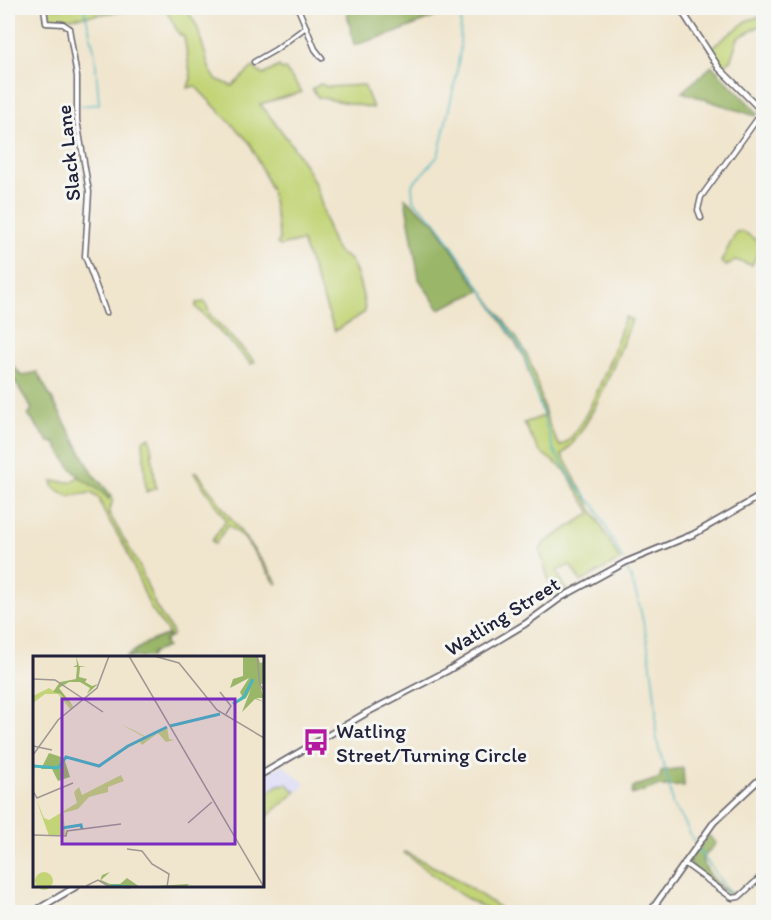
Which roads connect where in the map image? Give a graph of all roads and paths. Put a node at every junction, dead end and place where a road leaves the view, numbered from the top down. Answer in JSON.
{"nodes":[{"id":1,"x":44,"y":8,"type":"edge"},
{"id":2,"x":298,"y":8,"type":"edge"},
{"id":3,"x":680,"y":8,"type":"edge"},
{"id":4,"x":306,"y":27,"type":"junction"},
{"id":5,"x":322,"y":58,"type":"dead end"},
{"id":6,"x":254,"y":62,"type":"dead end"},
{"id":7,"x":763,"y":111,"type":"edge"},
{"id":8,"x":701,"y":218,"type":"dead end"},
{"id":9,"x":106,"y":313,"type":"dead end"},
{"id":10,"x":764,"y":494,"type":"edge"},
{"id":11,"x":264,"y":773,"type":"edge"},
{"id":12,"x":764,"y":775,"type":"edge"},
{"id":13,"x":683,"y":862,"type":"junction"},
{"id":14,"x":764,"y":874,"type":"edge"},
{"id":15,"x":74,"y":887,"type":"edge"},
{"id":16,"x":33,"y":912,"type":"edge"},
{"id":17,"x":650,"y":912,"type":"edge"}],
"edges":[{"from":1,"to":9,"type":"street","name":"Slack Lane"},
{"from":2,"to":4,"type":"street"},
{"from":3,"to":7,"type":"main road"},
{"from":4,"to":5,"type":"street"},
{"from":4,"to":6,"type":"street"},
{"from":7,"to":8,"type":"street"},
{"from":10,"to":11,"type":"street","name":"Watling Street"},
{"from":12,"to":13,"type":"street"},
{"from":13,"to":14,"type":"street"},
{"from":13,"to":17,"type":"street"},
{"from":15,"to":16,"type":"street"}]}
